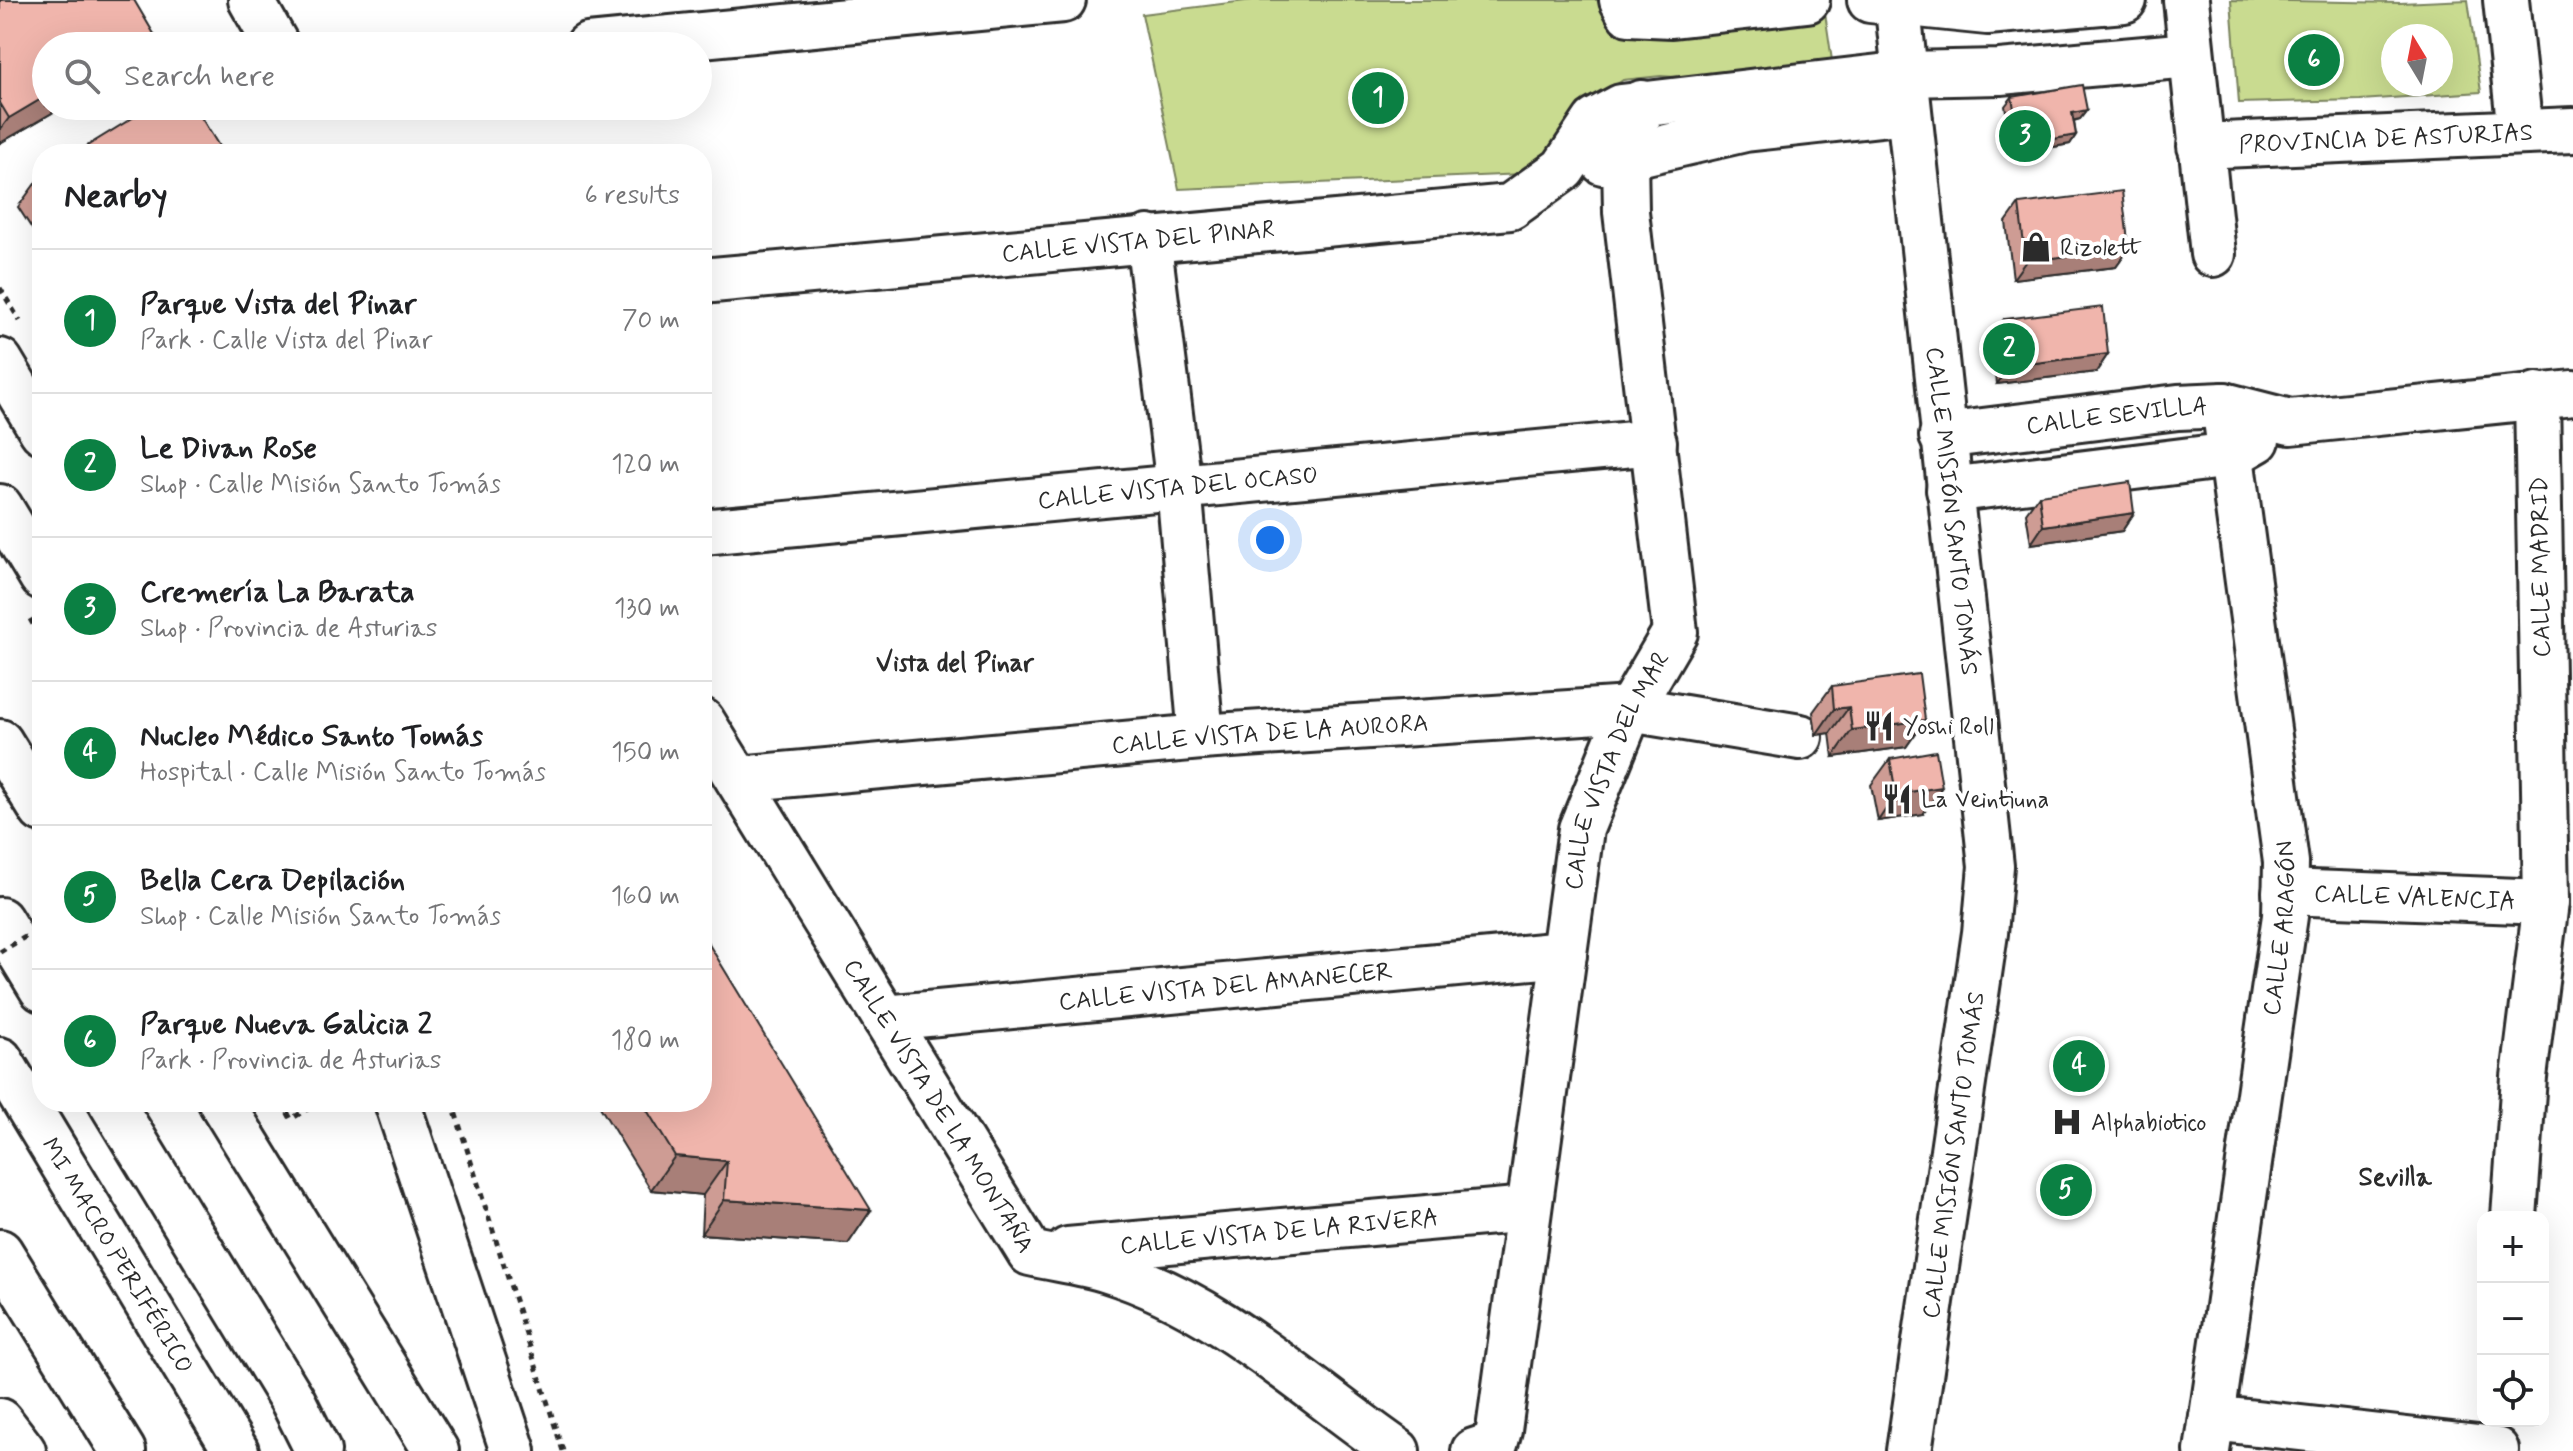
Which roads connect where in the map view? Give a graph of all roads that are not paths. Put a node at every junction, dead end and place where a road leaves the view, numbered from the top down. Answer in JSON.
{"nodes":[{"id":1,"x":251,"y":0,"type":"edge"},
{"id":2,"x":1063,"y":0,"type":"edge"},
{"id":3,"x":1622,"y":0,"type":"edge"},
{"id":4,"x":1807,"y":0,"type":"edge"},
{"id":5,"x":2124,"y":0,"type":"edge"},
{"id":6,"x":2186,"y":0,"type":"edge"},
{"id":7,"x":2506,"y":0,"type":"edge"},
{"id":8,"x":1888,"y":1,"type":"edge"},
{"id":9,"x":910,"y":7,"type":"edge"},
{"id":10,"x":269,"y":32,"type":"edge"},
{"id":11,"x":704,"y":32,"type":"edge"},
{"id":12,"x":2190,"y":55,"type":"junction"},
{"id":13,"x":1906,"y":92,"type":"junction"},
{"id":14,"x":1642,"y":103,"type":"junction"},
{"id":15,"x":2573,"y":130,"type":"edge"},
{"id":16,"x":2520,"y":132,"type":"junction"},
{"id":17,"x":2200,"y":146,"type":"junction"},
{"id":18,"x":1625,"y":158,"type":"junction"},
{"id":19,"x":1563,"y":169,"type":"junction"},
{"id":20,"x":1148,"y":238,"type":"junction"},
{"id":21,"x":2213,"y":254,"type":"dead end"},
{"id":22,"x":712,"y":280,"type":"edge"},
{"id":23,"x":0,"y":361,"type":"edge"},
{"id":24,"x":2555,"y":394,"type":"edge"},
{"id":25,"x":2224,"y":405,"type":"junction"},
{"id":26,"x":32,"y":414,"type":"edge"},
{"id":27,"x":2290,"y":422,"type":"junction"},
{"id":28,"x":1942,"y":436,"type":"junction"},
{"id":29,"x":1654,"y":442,"type":"junction"},
{"id":30,"x":2231,"y":455,"type":"junction"},
{"id":31,"x":1179,"y":486,"type":"junction"},
{"id":32,"x":1949,"y":490,"type":"junction"},
{"id":33,"x":0,"y":507,"type":"edge"},
{"id":34,"x":712,"y":531,"type":"edge"},
{"id":35,"x":32,"y":560,"type":"edge"},
{"id":36,"x":1630,"y":709,"type":"junction"},
{"id":37,"x":712,"y":737,"type":"edge"},
{"id":38,"x":1201,"y":737,"type":"junction"},
{"id":39,"x":1800,"y":737,"type":"dead end"},
{"id":40,"x":0,"y":742,"type":"edge"},
{"id":41,"x":738,"y":779,"type":"junction"},
{"id":42,"x":32,"y":794,"type":"edge"},
{"id":43,"x":2285,"y":892,"type":"junction"},
{"id":44,"x":2546,"y":902,"type":"junction"},
{"id":45,"x":0,"y":920,"type":"edge"},
{"id":46,"x":1564,"y":954,"type":"junction"},
{"id":47,"x":32,"y":973,"type":"edge"},
{"id":48,"x":885,"y":1018,"type":"junction"},
{"id":49,"x":0,"y":1060,"type":"edge"},
{"id":50,"x":117,"y":1112,"type":"edge"},
{"id":51,"x":227,"y":1112,"type":"edge"},
{"id":52,"x":400,"y":1112,"type":"edge"},
{"id":53,"x":1528,"y":1209,"type":"junction"},
{"id":54,"x":2514,"y":1211,"type":"edge"},
{"id":55,"x":0,"y":1252,"type":"edge"},
{"id":56,"x":1030,"y":1253,"type":"junction"},
{"id":57,"x":293,"y":1401,"type":"junction"},
{"id":58,"x":0,"y":1421,"type":"edge"},
{"id":59,"x":2498,"y":1427,"type":"edge"},
{"id":60,"x":2210,"y":1435,"type":"edge"},
{"id":61,"x":232,"y":1446,"type":"edge"},
{"id":62,"x":1484,"y":1447,"type":"edge"},
{"id":63,"x":2496,"y":1450,"type":"edge"},
{"id":64,"x":23,"y":1451,"type":"edge"},
{"id":65,"x":123,"y":1451,"type":"edge"},
{"id":66,"x":318,"y":1451,"type":"edge"},
{"id":67,"x":334,"y":1451,"type":"edge"},
{"id":68,"x":436,"y":1451,"type":"edge"},
{"id":69,"x":513,"y":1451,"type":"edge"},
{"id":70,"x":1397,"y":1451,"type":"edge"},
{"id":71,"x":1909,"y":1451,"type":"edge"}],
"edges":[{"from":1,"to":10,"type":"main road"},
{"from":2,"to":9,"type":"main road"},
{"from":3,"to":4,"type":"main road"},
{"from":5,"to":8,"type":"main road"},
{"from":6,"to":12,"type":"main road"},
{"from":7,"to":16,"type":"main road"},
{"from":8,"to":13,"type":"main road","name":"CALLE MISIÓN SANTO TOMÁS"},
{"from":9,"to":11,"type":"main road"},
{"from":12,"to":13,"type":"main road"},
{"from":12,"to":17,"type":"main road"},
{"from":13,"to":14,"type":"main road","name":"CALLE VISTA DEL PINAR"},
{"from":13,"to":18,"type":"main road","name":"CALLE VISTA DEL PINAR"},
{"from":13,"to":28,"type":"main road","name":"CALLE MISIÓN SANTO TOMÁS"},
{"from":14,"to":18,"type":"main road","name":"CALLE VISTA DEL MAR"},
{"from":14,"to":19,"type":"main road","name":"CALLE VISTA DEL PINAR"},
{"from":15,"to":16,"type":"main road","name":"PROVINCIA DE ASTURIAS"},
{"from":16,"to":17,"type":"main road","name":"PROVINCIA DE ASTURIAS"},
{"from":17,"to":21,"type":"main road"},
{"from":18,"to":19,"type":"main road","name":"CALLE VISTA DEL PINAR"},
{"from":18,"to":29,"type":"main road","name":"CALLE VISTA DEL MAR"},
{"from":19,"to":20,"type":"main road","name":"CALLE VISTA DEL PINAR"},
{"from":20,"to":22,"type":"main road","name":"CALLE VISTA DEL PINAR"},
{"from":20,"to":31,"type":"main road"},
{"from":23,"to":26,"type":"main road"},
{"from":24,"to":27,"type":"main road","name":"CALLE SEVILLA"},
{"from":24,"to":44,"type":"main road","name":"CALLE MADRID"},
{"from":25,"to":27,"type":"main road","name":"CALLE SEVILLA"},
{"from":25,"to":28,"type":"main road","name":"CALLE SEVILLA"},
{"from":25,"to":30,"type":"main road","name":"CALLE ARAGÓN"},
{"from":27,"to":30,"type":"main road","name":"CALLE SEVILLA"},
{"from":28,"to":32,"type":"main road","name":"CALLE MISIÓN SANTO TOMÁS"},
{"from":29,"to":31,"type":"main road","name":"CALLE VISTA DEL OCASO"},
{"from":29,"to":36,"type":"main road","name":"CALLE VISTA DEL MAR"},
{"from":30,"to":32,"type":"main road","name":"CALLE SEVILLA"},
{"from":30,"to":43,"type":"main road","name":"CALLE ARAGÓN"},
{"from":31,"to":34,"type":"main road","name":"CALLE VISTA DEL OCASO"},
{"from":31,"to":38,"type":"main road"},
{"from":32,"to":71,"type":"main road","name":"CALLE MISIÓN SANTO TOMÁS"},
{"from":33,"to":35,"type":"main road"},
{"from":36,"to":38,"type":"main road","name":"CALLE VISTA DE LA AURORA"},
{"from":36,"to":39,"type":"main road","name":"CALLE VISTA DE LA AURORA"},
{"from":36,"to":46,"type":"main road","name":"CALLE VISTA DEL MAR"},
{"from":37,"to":41,"type":"main road","name":"CALLE VISTA DE LA MONTAÑA"},
{"from":38,"to":41,"type":"main road","name":"CALLE VISTA DE LA AURORA"},
{"from":40,"to":42,"type":"main road"},
{"from":41,"to":48,"type":"main road","name":"CALLE VISTA DE LA MONTAÑA"},
{"from":43,"to":44,"type":"main road","name":"CALLE VALENCIA"},
{"from":43,"to":60,"type":"main road","name":"CALLE ARAGÓN"},
{"from":44,"to":54,"type":"main road","name":"CALLE MADRID"},
{"from":45,"to":47,"type":"main road"},
{"from":46,"to":48,"type":"main road","name":"CALLE VISTA DEL AMANECER"},
{"from":46,"to":53,"type":"main road","name":"CALLE VISTA DEL MAR"},
{"from":48,"to":56,"type":"main road","name":"CALLE VISTA DE LA MONTAÑA"},
{"from":49,"to":61,"type":"main road","name":"MI MACRO PERIFÉRICO"},
{"from":50,"to":57,"type":"main road"},
{"from":51,"to":68,"type":"main road"},
{"from":52,"to":69,"type":"main road"},
{"from":53,"to":56,"type":"main road","name":"CALLE VISTA DE LA RIVERA"},
{"from":53,"to":62,"type":"main road","name":"CALLE VISTA DEL MAR"},
{"from":55,"to":65,"type":"main road"},
{"from":56,"to":70,"type":"main road","name":"CALLE VISTA DE LA MONTAÑA"},
{"from":57,"to":66,"type":"main road"},
{"from":57,"to":67,"type":"main road"},
{"from":58,"to":64,"type":"main road"},
{"from":59,"to":63,"type":"main road"},
{"from":60,"to":63,"type":"main road"}]}
